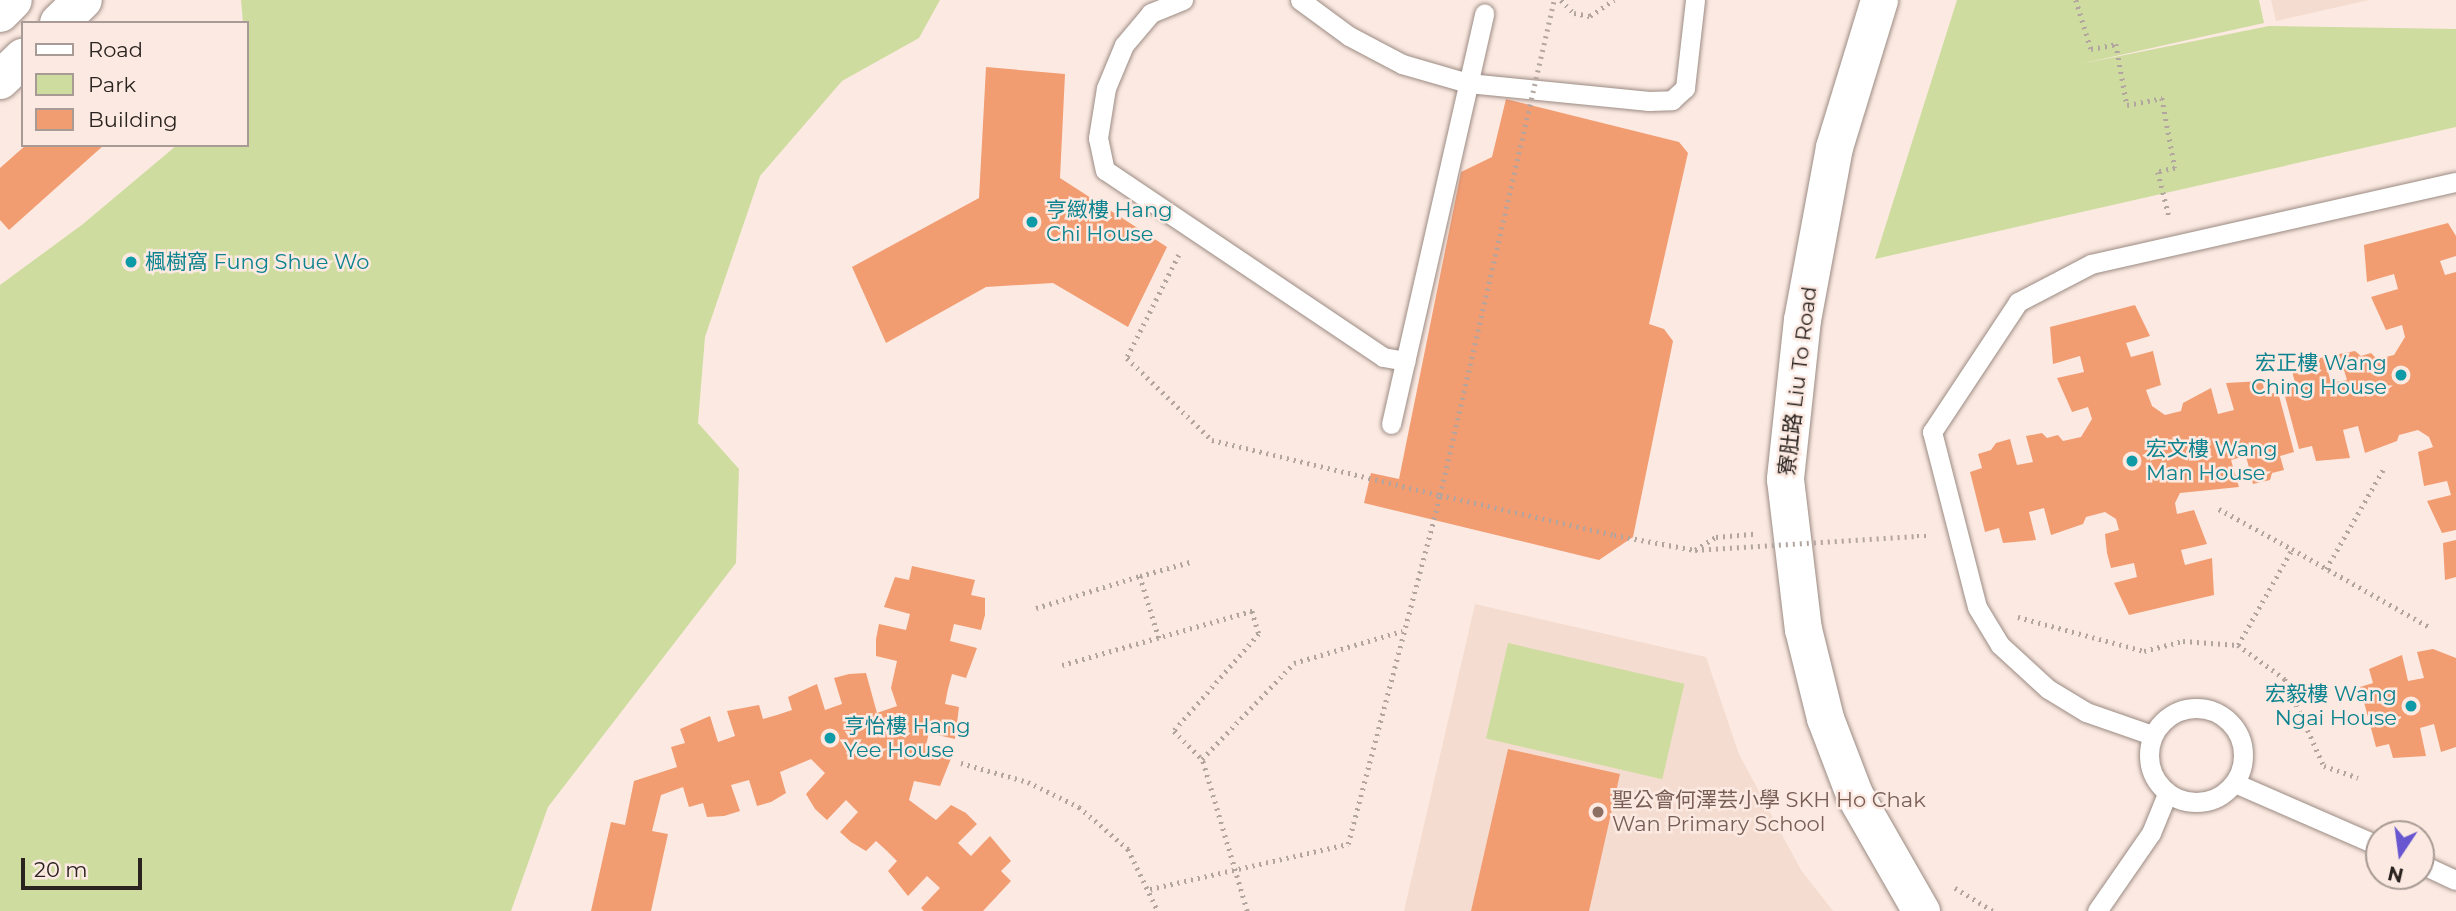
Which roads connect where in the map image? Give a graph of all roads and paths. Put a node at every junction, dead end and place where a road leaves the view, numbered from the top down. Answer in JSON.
{"nodes":[{"id":1,"x":13,"y":0,"type":"edge"},
{"id":2,"x":83,"y":0,"type":"edge"},
{"id":3,"x":1182,"y":0,"type":"edge"},
{"id":4,"x":1300,"y":0,"type":"edge"},
{"id":5,"x":1554,"y":0,"type":"edge"},
{"id":6,"x":1561,"y":0,"type":"edge"},
{"id":7,"x":1614,"y":0,"type":"edge"},
{"id":8,"x":1695,"y":0,"type":"edge"},
{"id":9,"x":1879,"y":0,"type":"edge"},
{"id":10,"x":2076,"y":0,"type":"edge"},
{"id":11,"x":0,"y":13,"type":"edge"},
{"id":12,"x":1483,"y":13,"type":"dead end"},
{"id":13,"x":61,"y":21,"type":"edge"},
{"id":14,"x":21,"y":60,"type":"edge"},
{"id":15,"x":0,"y":80,"type":"edge"},
{"id":16,"x":1468,"y":83,"type":"junction"},
{"id":17,"x":2456,"y":182,"type":"edge"},
{"id":18,"x":1193,"y":229,"type":"junction"},
{"id":19,"x":2176,"y":243,"type":"junction"},
{"id":20,"x":1406,"y":361,"type":"junction"},
{"id":21,"x":1391,"y":424,"type":"dead end"},
{"id":22,"x":2384,"y":468,"type":"dead end"},
{"id":23,"x":1440,"y":495,"type":"junction"},
{"id":24,"x":2219,"y":509,"type":"dead end"},
{"id":25,"x":1927,"y":523,"type":"dead end"},
{"id":26,"x":1759,"y":534,"type":"dead end"},
{"id":27,"x":1822,"y":534,"type":"dead end"},
{"id":28,"x":1929,"y":536,"type":"junction"},
{"id":29,"x":1823,"y":547,"type":"dead end"},
{"id":30,"x":1932,"y":549,"type":"dead end"},
{"id":31,"x":2292,"y":549,"type":"junction"},
{"id":32,"x":1695,"y":550,"type":"junction"},
{"id":33,"x":1190,"y":562,"type":"dead end"},
{"id":34,"x":2326,"y":569,"type":"junction"},
{"id":35,"x":1140,"y":576,"type":"junction"},
{"id":36,"x":1977,"y":607,"type":"junction"},
{"id":37,"x":1035,"y":608,"type":"dead end"},
{"id":38,"x":2431,"y":628,"type":"dead end"},
{"id":39,"x":1403,"y":631,"type":"junction"},
{"id":40,"x":1159,"y":638,"type":"junction"},
{"id":41,"x":2238,"y":646,"type":"junction"},
{"id":42,"x":1062,"y":665,"type":"dead end"},
{"id":43,"x":2152,"y":735,"type":"junction"},
{"id":44,"x":1202,"y":759,"type":"junction"},
{"id":45,"x":961,"y":763,"type":"dead end"},
{"id":46,"x":2358,"y":778,"type":"dead end"},
{"id":47,"x":2235,"y":783,"type":"junction"},
{"id":48,"x":2167,"y":794,"type":"junction"},
{"id":49,"x":2365,"y":840,"type":"edge"},
{"id":50,"x":1238,"y":870,"type":"junction"},
{"id":51,"x":2435,"y":870,"type":"edge"},
{"id":52,"x":2456,"y":880,"type":"edge"},
{"id":53,"x":1949,"y":881,"type":"dead end"},
{"id":54,"x":1150,"y":890,"type":"junction"},
{"id":55,"x":1158,"y":911,"type":"edge"},
{"id":56,"x":1247,"y":911,"type":"edge"},
{"id":57,"x":1921,"y":911,"type":"edge"},
{"id":58,"x":1993,"y":911,"type":"edge"},
{"id":59,"x":2097,"y":911,"type":"edge"}],
"edges":[{"from":1,"to":11,"type":"main road"},
{"from":2,"to":13,"type":"main road"},
{"from":3,"to":18,"type":"lane"},
{"from":4,"to":16,"type":"lane"},
{"from":5,"to":23,"type":"path","bridge":true},
{"from":6,"to":7,"type":"path"},
{"from":8,"to":16,"type":"lane"},
{"from":9,"to":57,"type":"street","name":"寮肚路 Liu To Road"},
{"from":10,"to":19,"type":"path"},
{"from":12,"to":16,"type":"lane"},
{"from":14,"to":15,"type":"main road"},
{"from":16,"to":20,"type":"lane"},
{"from":17,"to":19,"type":"lane"},
{"from":18,"to":20,"type":"lane"},
{"from":18,"to":23,"type":"path"},
{"from":19,"to":36,"type":"lane"},
{"from":20,"to":21,"type":"lane"},
{"from":22,"to":34,"type":"path"},
{"from":23,"to":32,"type":"path","bridge":true},
{"from":23,"to":39,"type":"path"},
{"from":24,"to":31,"type":"path"},
{"from":25,"to":28,"type":"path"},
{"from":26,"to":32,"type":"path"},
{"from":27,"to":29,"type":"path"},
{"from":28,"to":30,"type":"path"},
{"from":28,"to":32,"type":"path","bridge":true},
{"from":31,"to":34,"type":"path"},
{"from":31,"to":41,"type":"path"},
{"from":33,"to":35,"type":"path"},
{"from":34,"to":38,"type":"path"},
{"from":35,"to":37,"type":"path"},
{"from":35,"to":40,"type":"path"},
{"from":36,"to":41,"type":"path"},
{"from":36,"to":43,"type":"lane"},
{"from":39,"to":44,"type":"path"},
{"from":39,"to":50,"type":"path"},
{"from":40,"to":42,"type":"path"},
{"from":40,"to":44,"type":"path"},
{"from":41,"to":46,"type":"path"},
{"from":43,"to":47,"type":"lane"},
{"from":43,"to":48,"type":"lane"},
{"from":44,"to":50,"type":"path"},
{"from":45,"to":54,"type":"path"},
{"from":47,"to":48,"type":"lane"},
{"from":47,"to":49,"type":"lane"},
{"from":48,"to":59,"type":"lane"},
{"from":50,"to":54,"type":"path"},
{"from":50,"to":56,"type":"path"},
{"from":51,"to":52,"type":"lane"},
{"from":53,"to":58,"type":"path"},
{"from":54,"to":55,"type":"path"}]}
